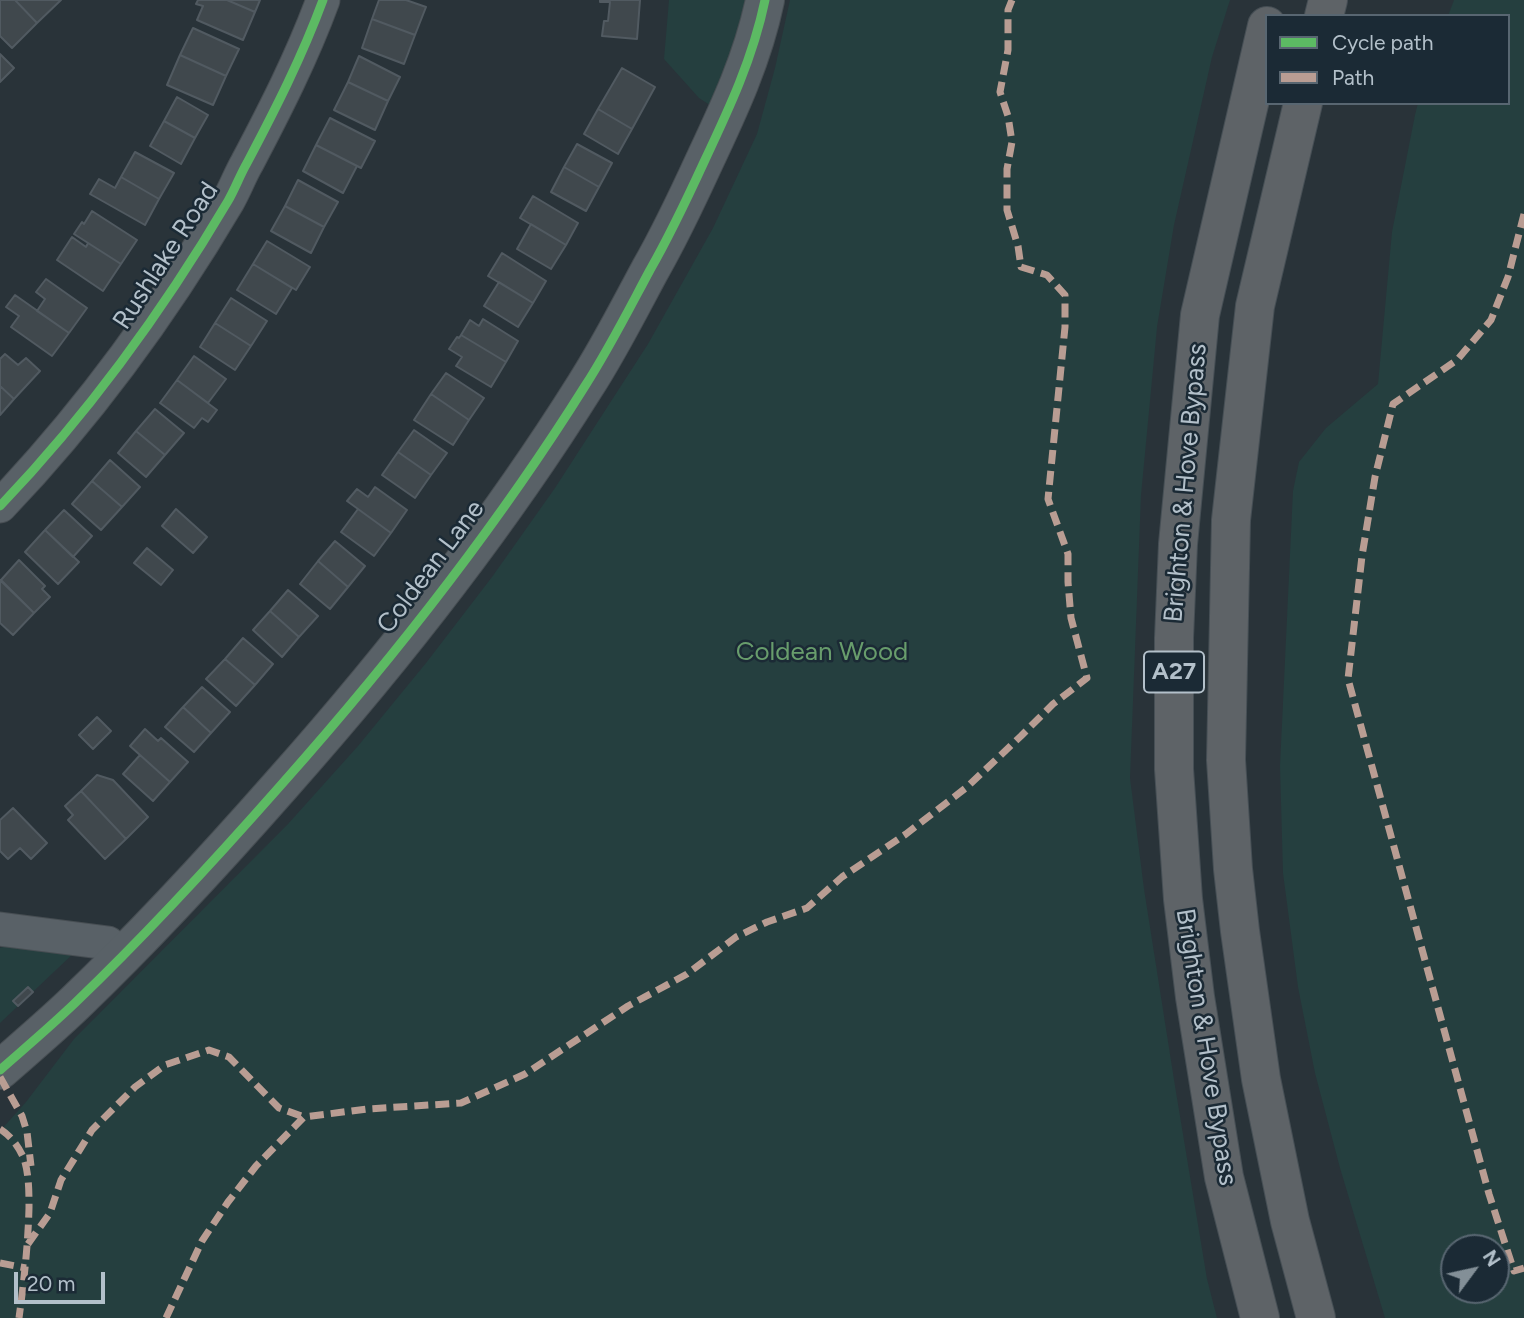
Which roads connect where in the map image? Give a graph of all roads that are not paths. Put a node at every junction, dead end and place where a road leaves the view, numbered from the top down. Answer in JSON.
{"nodes":[{"id":1,"x":323,"y":0,"type":"edge"},
{"id":2,"x":765,"y":0,"type":"edge"},
{"id":3,"x":1265,"y":35,"type":"edge"},
{"id":4,"x":1303,"y":105,"type":"edge"},
{"id":5,"x":0,"y":506,"type":"edge"},
{"id":6,"x":0,"y":929,"type":"edge"},
{"id":7,"x":122,"y":957,"type":"junction"},
{"id":8,"x":0,"y":1070,"type":"edge"},
{"id":9,"x":1260,"y":1318,"type":"edge"},
{"id":10,"x":1316,"y":1318,"type":"edge"}],
"edges":[{"from":1,"to":5,"type":"street","name":"Rushlake Road"},
{"from":2,"to":7,"type":"street","name":"Coldean Lane"},
{"from":3,"to":9,"type":"highway","name":"Brighton & Hove Bypass","number":"A27"},
{"from":4,"to":10,"type":"highway","name":"Brighton & Hove Bypass","number":"A27"},
{"from":6,"to":7,"type":"street"},
{"from":7,"to":8,"type":"street","name":"Coldean Lane"}]}
